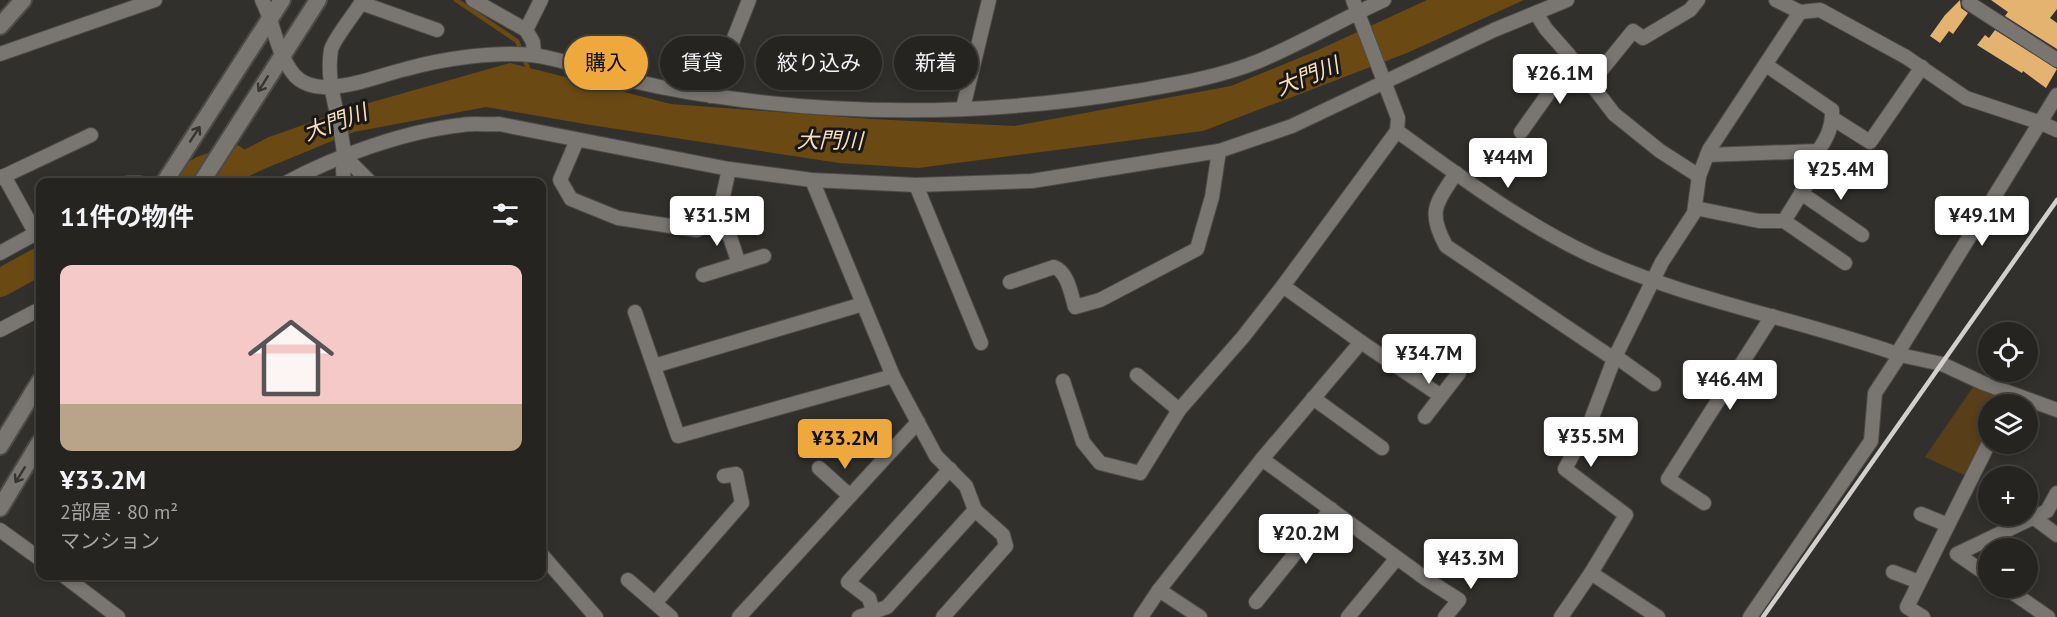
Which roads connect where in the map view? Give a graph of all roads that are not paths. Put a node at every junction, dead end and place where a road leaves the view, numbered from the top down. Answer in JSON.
{"nodes":[{"id":1,"x":22,"y":0,"type":"edge"},
{"id":2,"x":155,"y":0,"type":"edge"},
{"id":3,"x":262,"y":0,"type":"edge"},
{"id":4,"x":282,"y":0,"type":"edge"},
{"id":5,"x":318,"y":0,"type":"edge"},
{"id":6,"x":473,"y":0,"type":"edge"},
{"id":7,"x":541,"y":0,"type":"edge"},
{"id":8,"x":749,"y":0,"type":"edge"},
{"id":9,"x":988,"y":0,"type":"edge"},
{"id":10,"x":1384,"y":0,"type":"edge"},
{"id":11,"x":1567,"y":0,"type":"edge"},
{"id":12,"x":1698,"y":0,"type":"edge"},
{"id":13,"x":1776,"y":0,"type":"edge"},
{"id":14,"x":1971,"y":0,"type":"edge"},
{"id":15,"x":1356,"y":10,"type":"edge"},
{"id":16,"x":1800,"y":12,"type":"junction"},
{"id":17,"x":1536,"y":13,"type":"junction"},
{"id":18,"x":270,"y":17,"type":"junction"},
{"id":19,"x":0,"y":26,"type":"edge"},
{"id":20,"x":437,"y":30,"type":"dead end"},
{"id":21,"x":526,"y":30,"type":"junction"},
{"id":22,"x":0,"y":54,"type":"edge"},
{"id":23,"x":282,"y":55,"type":"junction"},
{"id":24,"x":534,"y":55,"type":"junction"},
{"id":25,"x":1572,"y":60,"type":"junction"},
{"id":26,"x":2057,"y":60,"type":"edge"},
{"id":27,"x":1766,"y":65,"type":"junction"},
{"id":28,"x":1922,"y":67,"type":"junction"},
{"id":29,"x":1383,"y":79,"type":"junction"},
{"id":30,"x":1590,"y":84,"type":"junction"},
{"id":31,"x":333,"y":93,"type":"junction"},
{"id":32,"x":2057,"y":95,"type":"edge"},
{"id":33,"x":711,"y":96,"type":"junction"},
{"id":34,"x":963,"y":108,"type":"junction"},
{"id":35,"x":1833,"y":118,"type":"junction"},
{"id":36,"x":2041,"y":123,"type":"junction"},
{"id":37,"x":2057,"y":130,"type":"edge"},
{"id":38,"x":1397,"y":131,"type":"junction"},
{"id":39,"x":1521,"y":132,"type":"dead end"},
{"id":40,"x":91,"y":135,"type":"dead end"},
{"id":41,"x":577,"y":140,"type":"junction"},
{"id":42,"x":1219,"y":151,"type":"junction"},
{"id":43,"x":1818,"y":151,"type":"junction"},
{"id":44,"x":343,"y":153,"type":"junction"},
{"id":45,"x":1707,"y":155,"type":"junction"},
{"id":46,"x":729,"y":169,"type":"junction"},
{"id":47,"x":1456,"y":173,"type":"junction"},
{"id":48,"x":1699,"y":176,"type":"junction"},
{"id":49,"x":2,"y":177,"type":"edge"},
{"id":50,"x":167,"y":178,"type":"edge"},
{"id":51,"x":204,"y":178,"type":"edge"},
{"id":52,"x":305,"y":178,"type":"edge"},
{"id":53,"x":343,"y":178,"type":"edge"},
{"id":54,"x":366,"y":178,"type":"edge"},
{"id":55,"x":812,"y":180,"type":"junction"},
{"id":56,"x":916,"y":185,"type":"junction"},
{"id":57,"x":1801,"y":193,"type":"junction"},
{"id":58,"x":1695,"y":208,"type":"junction"},
{"id":59,"x":718,"y":219,"type":"junction"},
{"id":60,"x":1784,"y":220,"type":"junction"},
{"id":61,"x":36,"y":229,"type":"edge"},
{"id":62,"x":36,"y":233,"type":"edge"},
{"id":63,"x":1862,"y":235,"type":"dead end"},
{"id":64,"x":0,"y":253,"type":"edge"},
{"id":65,"x":764,"y":256,"type":"dead end"},
{"id":66,"x":1845,"y":263,"type":"dead end"},
{"id":67,"x":738,"y":264,"type":"junction"},
{"id":68,"x":702,"y":275,"type":"dead end"},
{"id":69,"x":1653,"y":280,"type":"junction"},
{"id":70,"x":1010,"y":282,"type":"dead end"},
{"id":71,"x":1283,"y":286,"type":"junction"},
{"id":72,"x":863,"y":304,"type":"junction"},
{"id":73,"x":36,"y":311,"type":"edge"},
{"id":74,"x":635,"y":312,"type":"dead end"},
{"id":75,"x":1772,"y":316,"type":"junction"},
{"id":76,"x":0,"y":330,"type":"edge"},
{"id":77,"x":981,"y":342,"type":"dead end"},
{"id":78,"x":1361,"y":342,"type":"junction"},
{"id":79,"x":1898,"y":355,"type":"junction"},
{"id":80,"x":1615,"y":357,"type":"junction"},
{"id":81,"x":654,"y":366,"type":"junction"},
{"id":82,"x":1458,"y":373,"type":"dead end"},
{"id":83,"x":1137,"y":375,"type":"dead end"},
{"id":84,"x":893,"y":376,"type":"junction"},
{"id":85,"x":1063,"y":381,"type":"dead end"},
{"id":86,"x":1654,"y":384,"type":"dead end"},
{"id":87,"x":36,"y":388,"type":"edge"},
{"id":88,"x":2000,"y":394,"type":"edge"},
{"id":89,"x":1441,"y":396,"type":"junction"},
{"id":90,"x":1313,"y":398,"type":"junction"},
{"id":91,"x":2038,"y":406,"type":"edge"},
{"id":92,"x":1179,"y":410,"type":"junction"},
{"id":93,"x":2057,"y":410,"type":"edge"},
{"id":94,"x":1425,"y":417,"type":"dead end"},
{"id":95,"x":918,"y":422,"type":"junction"},
{"id":96,"x":0,"y":446,"type":"edge"},
{"id":97,"x":1382,"y":448,"type":"dead end"},
{"id":98,"x":36,"y":449,"type":"edge"},
{"id":99,"x":1984,"y":454,"type":"edge"},
{"id":100,"x":1262,"y":459,"type":"junction"},
{"id":101,"x":819,"y":468,"type":"dead end"},
{"id":102,"x":950,"y":469,"type":"junction"},
{"id":103,"x":724,"y":476,"type":"dead end"},
{"id":104,"x":2057,"y":493,"type":"edge"},
{"id":105,"x":850,"y":496,"type":"junction"},
{"id":106,"x":1704,"y":503,"type":"dead end"},
{"id":107,"x":0,"y":508,"type":"edge"},
{"id":108,"x":1331,"y":509,"type":"junction"},
{"id":109,"x":975,"y":510,"type":"junction"},
{"id":110,"x":1921,"y":514,"type":"dead end"},
{"id":111,"x":2038,"y":515,"type":"edge"},
{"id":112,"x":2038,"y":521,"type":"edge"},
{"id":113,"x":1948,"y":525,"type":"junction"},
{"id":114,"x":2015,"y":526,"type":"edge"},
{"id":115,"x":0,"y":530,"type":"edge"},
{"id":116,"x":2057,"y":535,"type":"edge"},
{"id":117,"x":1990,"y":538,"type":"edge"},
{"id":118,"x":1978,"y":544,"type":"edge"},
{"id":119,"x":36,"y":550,"type":"edge"},
{"id":120,"x":1397,"y":558,"type":"junction"},
{"id":121,"x":546,"y":560,"type":"edge"},
{"id":122,"x":1978,"y":568,"type":"edge"},
{"id":123,"x":1893,"y":572,"type":"dead end"},
{"id":124,"x":1591,"y":573,"type":"junction"},
{"id":125,"x":69,"y":580,"type":"edge"},
{"id":126,"x":628,"y":580,"type":"dead end"},
{"id":127,"x":1919,"y":582,"type":"junction"},
{"id":128,"x":1159,"y":590,"type":"junction"},
{"id":129,"x":2020,"y":598,"type":"edge"},
{"id":130,"x":1256,"y":602,"type":"dead end"},
{"id":131,"x":656,"y":603,"type":"junction"},
{"id":132,"x":1904,"y":612,"type":"edge"},
{"id":133,"x":866,"y":614,"type":"edge"},
{"id":134,"x":118,"y":617,"type":"edge"},
{"id":135,"x":596,"y":617,"type":"edge"},
{"id":136,"x":671,"y":617,"type":"edge"},
{"id":137,"x":739,"y":617,"type":"edge"},
{"id":138,"x":943,"y":617,"type":"edge"},
{"id":139,"x":1141,"y":617,"type":"edge"},
{"id":140,"x":1200,"y":617,"type":"edge"},
{"id":141,"x":1348,"y":617,"type":"edge"},
{"id":142,"x":1445,"y":617,"type":"edge"},
{"id":143,"x":1561,"y":617,"type":"edge"},
{"id":144,"x":1658,"y":617,"type":"edge"},
{"id":145,"x":1750,"y":617,"type":"edge"},
{"id":146,"x":1923,"y":617,"type":"edge"},
{"id":147,"x":2048,"y":617,"type":"edge"}],
"edges":[{"from":1,"to":19,"type":"street"},
{"from":2,"to":22,"type":"street"},
{"from":3,"to":18,"type":"street"},
{"from":4,"to":18,"type":"street"},
{"from":5,"to":23,"type":"street"},
{"from":6,"to":21,"type":"street"},
{"from":7,"to":21,"type":"street"},
{"from":8,"to":33,"type":"street"},
{"from":9,"to":34,"type":"street"},
{"from":10,"to":15,"type":"street"},
{"from":11,"to":17,"type":"street"},
{"from":12,"to":30,"type":"street"},
{"from":13,"to":16,"type":"street"},
{"from":14,"to":26,"type":"street"},
{"from":15,"to":29,"type":"street"},
{"from":15,"to":34,"type":"street"},
{"from":16,"to":27,"type":"street"},
{"from":16,"to":28,"type":"street"},
{"from":17,"to":25,"type":"street"},
{"from":17,"to":29,"type":"street"},
{"from":18,"to":23,"type":"street"},
{"from":50,"to":18,"type":"street","one_way":true},
{"from":20,"to":31,"type":"street"},
{"from":21,"to":24,"type":"street"},
{"from":23,"to":31,"type":"street"},
{"from":23,"to":51,"type":"street","one_way":true},
{"from":24,"to":31,"type":"street"},
{"from":24,"to":33,"type":"street"},
{"from":25,"to":30,"type":"street"},
{"from":25,"to":39,"type":"street"},
{"from":27,"to":35,"type":"street"},
{"from":27,"to":45,"type":"street"},
{"from":28,"to":35,"type":"street"},
{"from":28,"to":36,"type":"street"},
{"from":29,"to":38,"type":"street"},
{"from":29,"to":42,"type":"street"},
{"from":30,"to":48,"type":"street"},
{"from":31,"to":44,"type":"street"},
{"from":32,"to":36,"type":"street"},
{"from":33,"to":34,"type":"street"},
{"from":35,"to":43,"type":"street"},
{"from":36,"to":37,"type":"street"},
{"from":36,"to":79,"type":"street"},
{"from":38,"to":47,"type":"street"},
{"from":38,"to":71,"type":"street"},
{"from":40,"to":49,"type":"street"},
{"from":41,"to":44,"type":"street"},
{"from":41,"to":46,"type":"street"},
{"from":41,"to":59,"type":"street"},
{"from":42,"to":56,"type":"street"},
{"from":42,"to":70,"type":"street"},
{"from":43,"to":45,"type":"street"},
{"from":43,"to":57,"type":"street"},
{"from":44,"to":52,"type":"street"},
{"from":44,"to":53,"type":"street"},
{"from":44,"to":54,"type":"street"},
{"from":45,"to":48,"type":"street"},
{"from":46,"to":55,"type":"street"},
{"from":46,"to":59,"type":"street"},
{"from":47,"to":69,"type":"street"},
{"from":47,"to":80,"type":"street"},
{"from":48,"to":58,"type":"street"},
{"from":49,"to":61,"type":"street"},
{"from":55,"to":56,"type":"street"},
{"from":55,"to":72,"type":"street"},
{"from":56,"to":77,"type":"street"},
{"from":57,"to":60,"type":"street"},
{"from":57,"to":63,"type":"street"},
{"from":58,"to":60,"type":"street"},
{"from":58,"to":69,"type":"street"},
{"from":59,"to":67,"type":"street"},
{"from":60,"to":66,"type":"street"},
{"from":62,"to":64,"type":"street"},
{"from":65,"to":67,"type":"street"},
{"from":67,"to":68,"type":"street"},
{"from":69,"to":75,"type":"street"},
{"from":69,"to":80,"type":"street"},
{"from":71,"to":78,"type":"street"},
{"from":71,"to":92,"type":"street"},
{"from":72,"to":81,"type":"street"},
{"from":72,"to":84,"type":"street"},
{"from":73,"to":76,"type":"street"},
{"from":74,"to":81,"type":"street"},
{"from":75,"to":79,"type":"street"},
{"from":75,"to":106,"type":"street"},
{"from":78,"to":89,"type":"street"},
{"from":78,"to":90,"type":"street"},
{"from":79,"to":88,"type":"street"},
{"from":79,"to":145,"type":"street"},
{"from":80,"to":86,"type":"street"},
{"from":80,"to":124,"type":"street"},
{"from":81,"to":84,"type":"street"},
{"from":82,"to":89,"type":"street"},
{"from":83,"to":92,"type":"street"},
{"from":84,"to":95,"type":"street"},
{"from":85,"to":92,"type":"street"},
{"from":87,"to":96,"type":"street"},
{"from":89,"to":94,"type":"street"},
{"from":90,"to":97,"type":"street"},
{"from":90,"to":100,"type":"street"},
{"from":91,"to":93,"type":"street"},
{"from":95,"to":102,"type":"street"},
{"from":95,"to":105,"type":"street"},
{"from":98,"to":107,"type":"street","one_way":true},
{"from":99,"to":113,"type":"street"},
{"from":100,"to":108,"type":"street"},
{"from":100,"to":128,"type":"street"},
{"from":101,"to":105,"type":"street"},
{"from":102,"to":109,"type":"street"},
{"from":102,"to":133,"type":"street"},
{"from":103,"to":131,"type":"street"},
{"from":104,"to":111,"type":"street"},
{"from":105,"to":137,"type":"street"},
{"from":108,"to":120,"type":"street"},
{"from":108,"to":130,"type":"street"},
{"from":109,"to":133,"type":"street"},
{"from":109,"to":138,"type":"street"},
{"from":110,"to":113,"type":"street"},
{"from":112,"to":116,"type":"street"},
{"from":113,"to":127,"type":"street"},
{"from":114,"to":117,"type":"street"},
{"from":115,"to":119,"type":"street"},
{"from":118,"to":122,"type":"street"},
{"from":120,"to":141,"type":"street"},
{"from":120,"to":142,"type":"street"},
{"from":121,"to":135,"type":"street"},
{"from":123,"to":127,"type":"street"},
{"from":124,"to":143,"type":"street"},
{"from":124,"to":144,"type":"street"},
{"from":125,"to":134,"type":"street"},
{"from":126,"to":131,"type":"street"},
{"from":127,"to":132,"type":"street"},
{"from":128,"to":139,"type":"street"},
{"from":128,"to":140,"type":"street"},
{"from":129,"to":147,"type":"street"},
{"from":131,"to":136,"type":"street"},
{"from":132,"to":146,"type":"street"}]}
